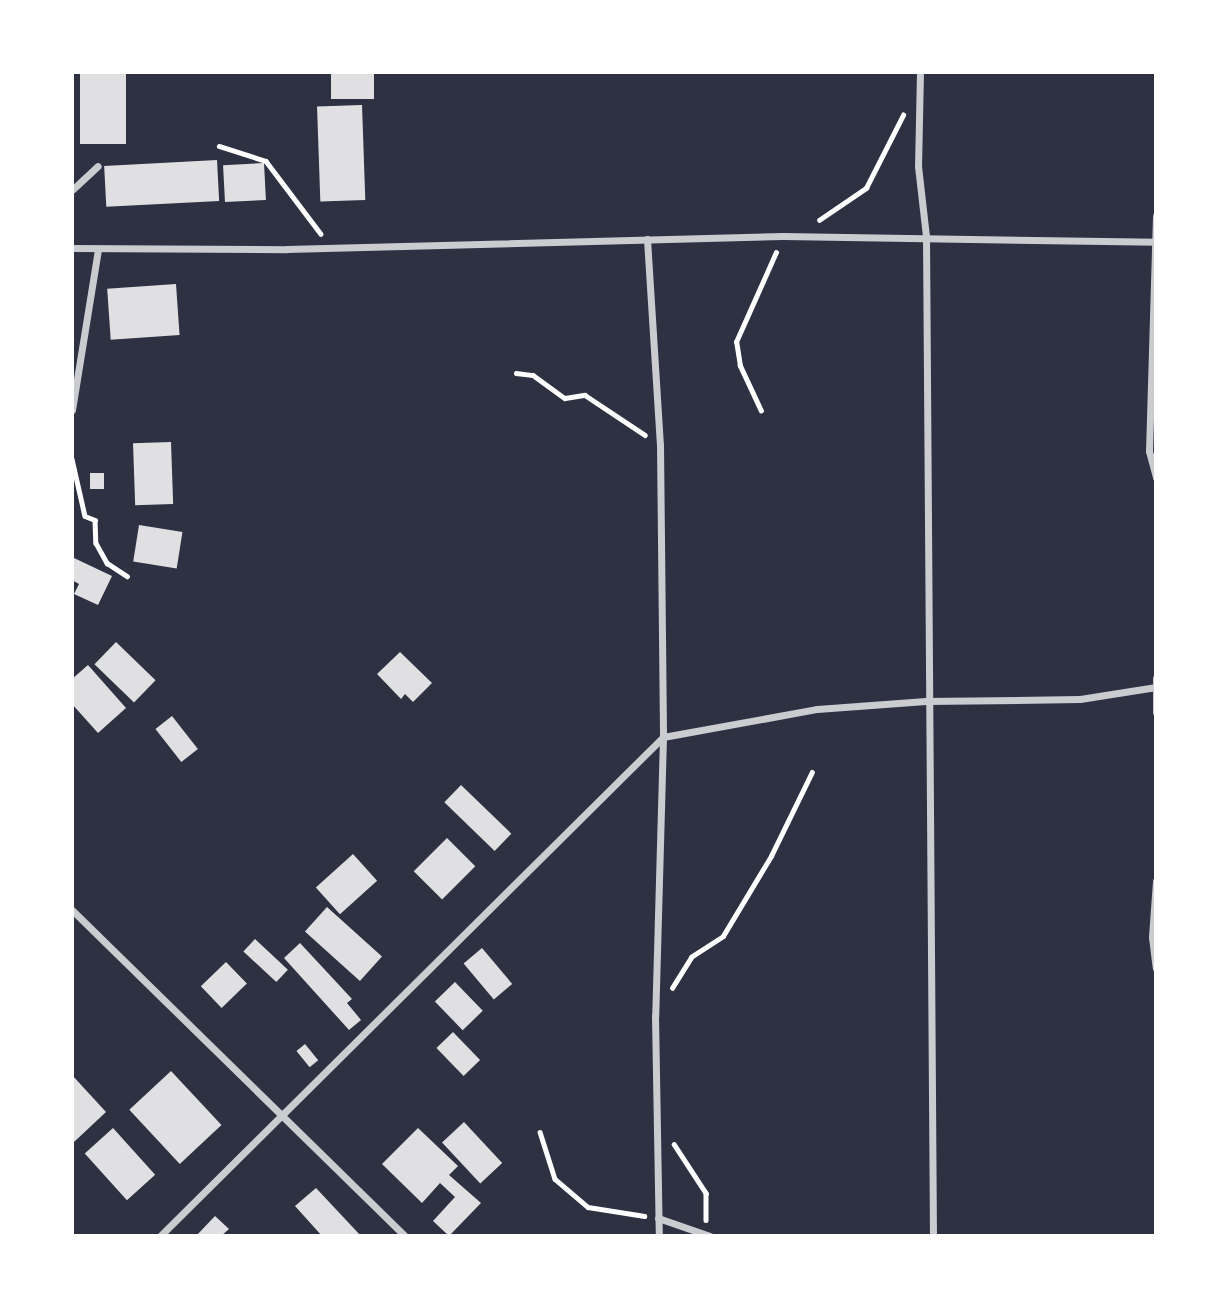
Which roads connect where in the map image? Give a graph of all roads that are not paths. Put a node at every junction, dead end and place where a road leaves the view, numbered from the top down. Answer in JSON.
{"nodes":[{"id":1,"x":920,"y":72,"type":"edge"},
{"id":2,"x":98,"y":166,"type":"dead end"},
{"id":3,"x":72,"y":190,"type":"edge"},
{"id":4,"x":1156,"y":216,"type":"edge"},
{"id":5,"x":926,"y":236,"type":"junction"},
{"id":6,"x":647,"y":239,"type":"junction"},
{"id":7,"x":1154,"y":242,"type":"edge"},
{"id":8,"x":72,"y":248,"type":"edge"},
{"id":9,"x":98,"y":249,"type":"junction"},
{"id":10,"x":72,"y":410,"type":"edge"},
{"id":11,"x":1156,"y":478,"type":"edge"},
{"id":12,"x":1156,"y":678,"type":"edge"},
{"id":13,"x":1155,"y":687,"type":"edge"},
{"id":14,"x":926,"y":701,"type":"junction"},
{"id":15,"x":1156,"y":712,"type":"edge"},
{"id":16,"x":663,"y":737,"type":"junction"},
{"id":17,"x":1156,"y":881,"type":"edge"},
{"id":18,"x":72,"y":910,"type":"edge"},
{"id":19,"x":1156,"y":968,"type":"edge"},
{"id":20,"x":284,"y":1115,"type":"junction"},
{"id":21,"x":658,"y":1219,"type":"junction"},
{"id":22,"x":160,"y":1236,"type":"edge"},
{"id":23,"x":405,"y":1236,"type":"edge"},
{"id":24,"x":659,"y":1236,"type":"edge"},
{"id":25,"x":708,"y":1236,"type":"edge"},
{"id":26,"x":933,"y":1236,"type":"edge"}],
"edges":[{"from":1,"to":5,"type":"street"},
{"from":2,"to":3,"type":"street"},
{"from":4,"to":7,"type":"street"},
{"from":5,"to":6,"type":"street"},
{"from":5,"to":7,"type":"street"},
{"from":5,"to":14,"type":"street"},
{"from":6,"to":9,"type":"street"},
{"from":6,"to":16,"type":"street"},
{"from":7,"to":11,"type":"street"},
{"from":8,"to":9,"type":"street"},
{"from":9,"to":10,"type":"street"},
{"from":12,"to":13,"type":"street"},
{"from":13,"to":14,"type":"street"},
{"from":13,"to":15,"type":"street"},
{"from":14,"to":16,"type":"street"},
{"from":14,"to":26,"type":"street"},
{"from":16,"to":20,"type":"street"},
{"from":16,"to":21,"type":"street"},
{"from":17,"to":19,"type":"street"},
{"from":18,"to":20,"type":"street"},
{"from":20,"to":22,"type":"street"},
{"from":20,"to":23,"type":"street"},
{"from":21,"to":24,"type":"street"},
{"from":21,"to":25,"type":"street"}]}
